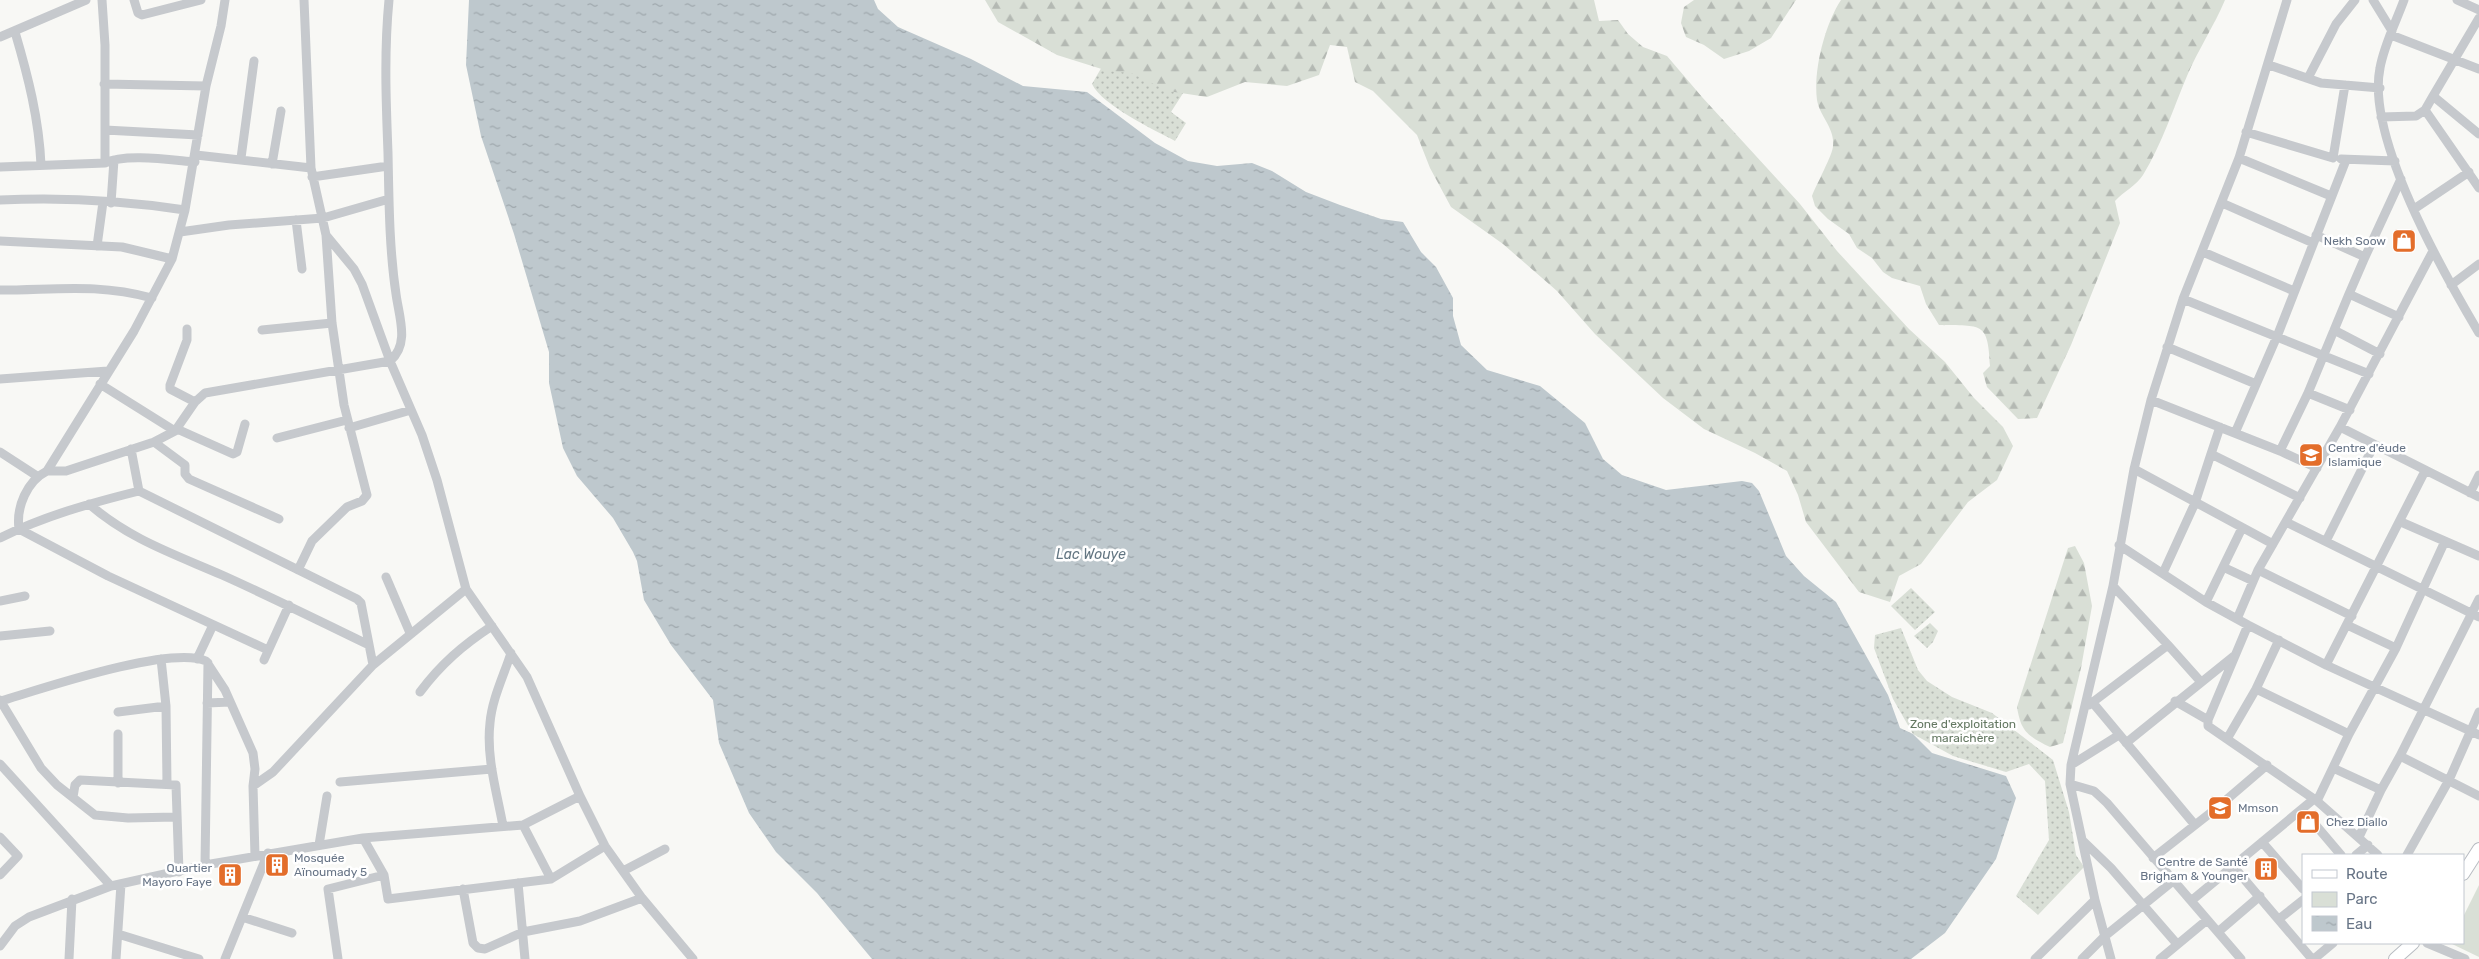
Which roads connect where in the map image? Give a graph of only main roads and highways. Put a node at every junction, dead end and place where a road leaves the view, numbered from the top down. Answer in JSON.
{"nodes":[{"id":1,"x":2479,"y":849,"type":"edge"},
{"id":2,"x":2464,"y":872,"type":"edge"},
{"id":3,"x":2412,"y":944,"type":"edge"},
{"id":4,"x":2395,"y":959,"type":"edge"}],
"edges":[{"from":1,"to":2,"type":"main road"},
{"from":3,"to":4,"type":"main road"}]}
